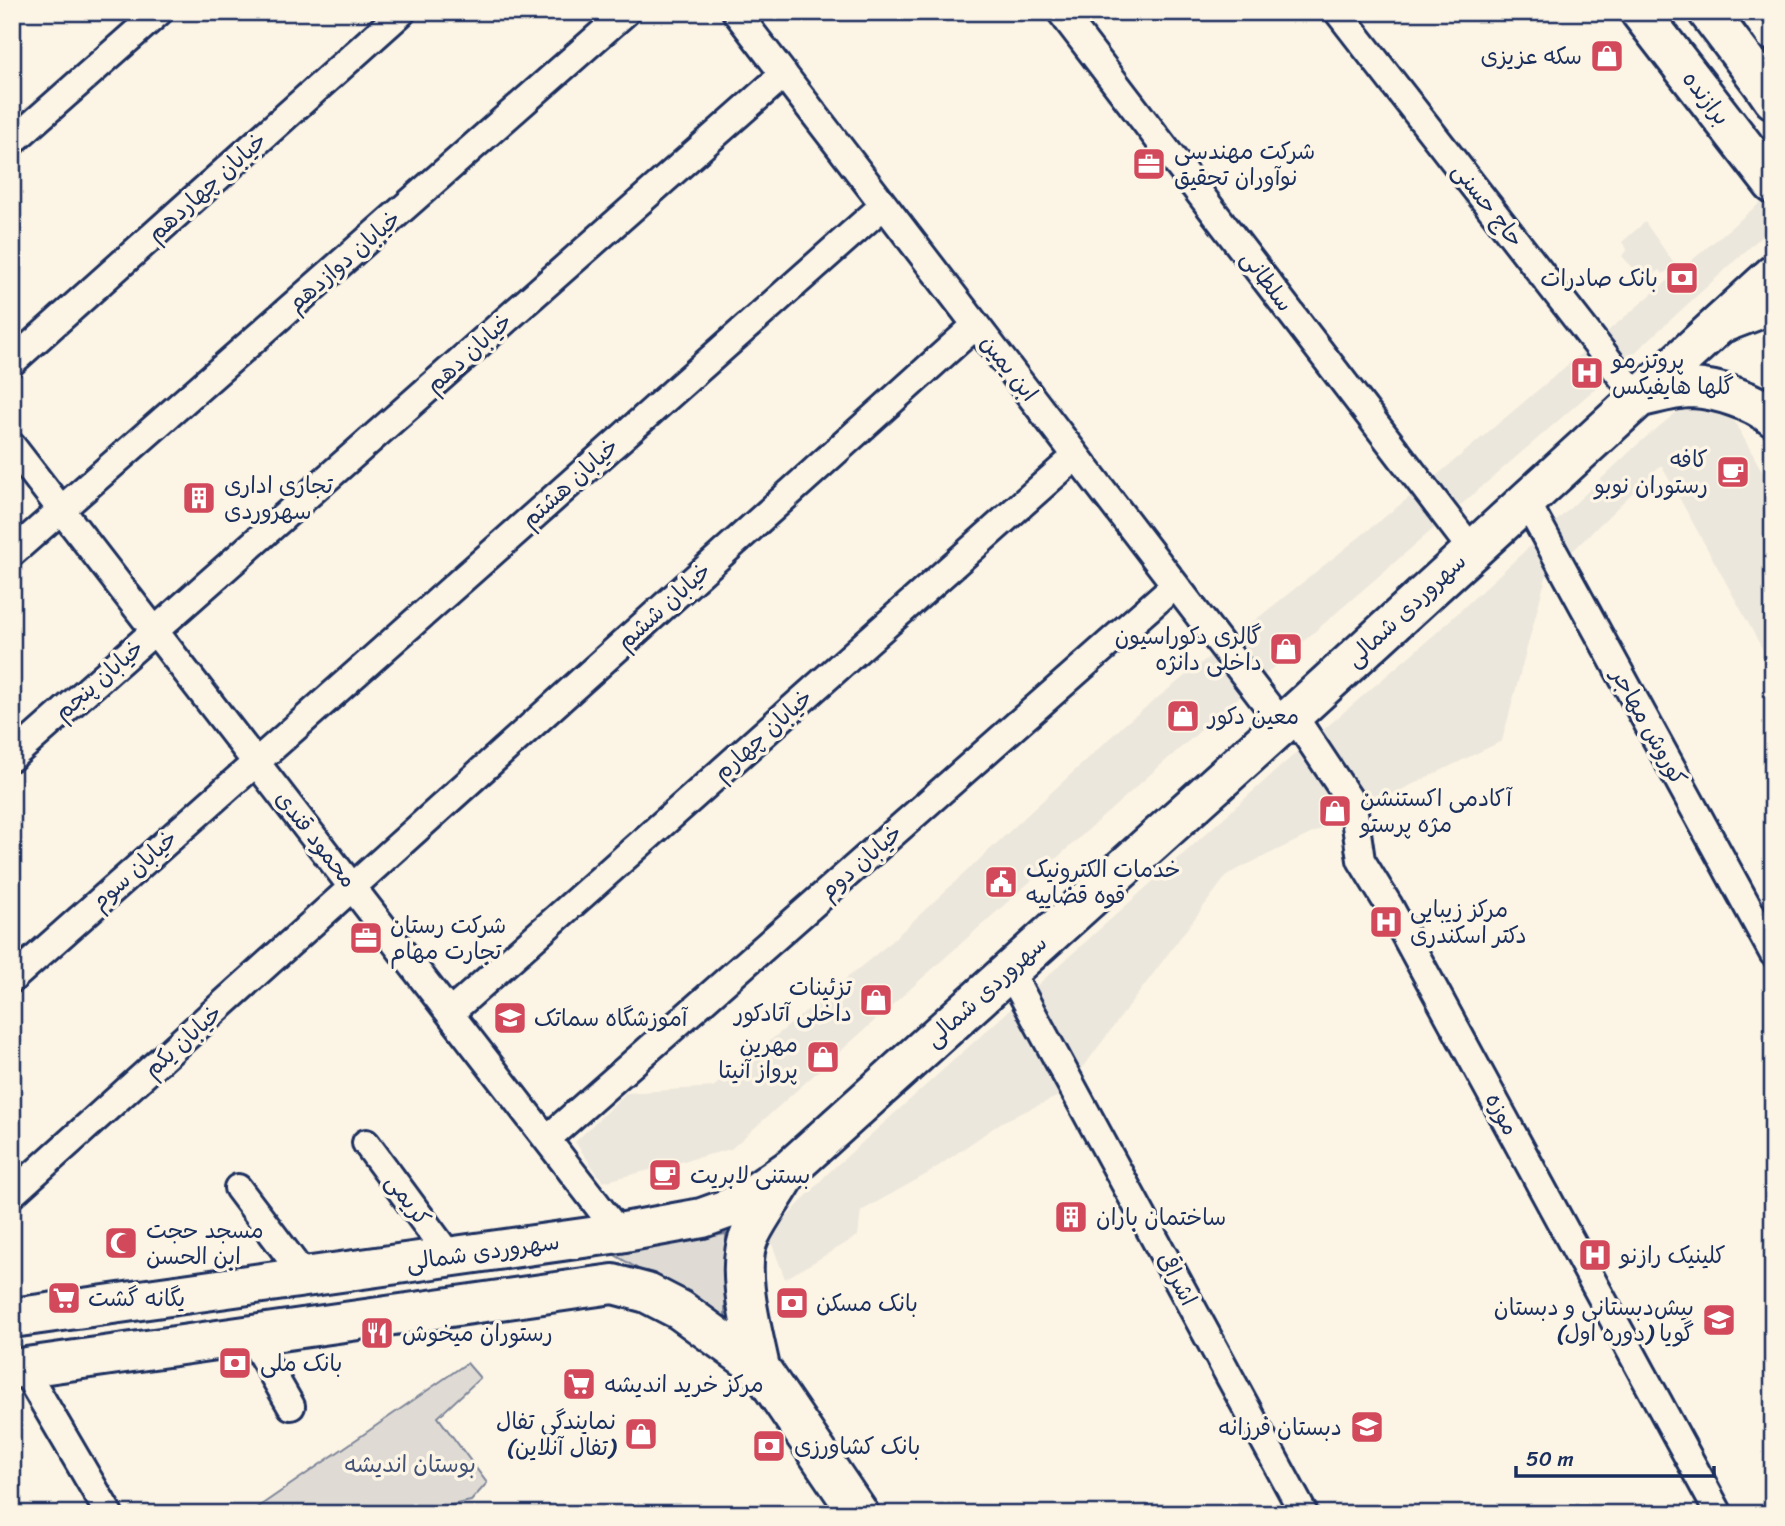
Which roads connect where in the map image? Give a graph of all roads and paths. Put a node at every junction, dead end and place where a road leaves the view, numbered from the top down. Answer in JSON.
{"nodes":[{"id":1,"x":159,"y":12,"type":"edge"},
{"id":2,"x":402,"y":12,"type":"edge"},
{"id":3,"x":626,"y":12,"type":"edge"},
{"id":4,"x":736,"y":12,"type":"edge"},
{"id":5,"x":1061,"y":12,"type":"edge"},
{"id":6,"x":1338,"y":12,"type":"edge"},
{"id":7,"x":1640,"y":12,"type":"edge"},
{"id":8,"x":1708,"y":12,"type":"edge"},
{"id":9,"x":1760,"y":12,"type":"edge"},
{"id":10,"x":1773,"y":31,"type":"edge"},
{"id":11,"x":783,"y":74,"type":"junction"},
{"id":12,"x":1773,"y":99,"type":"edge"},
{"id":13,"x":12,"y":142,"type":"edge"},
{"id":14,"x":1773,"y":184,"type":"edge"},
{"id":15,"x":884,"y":205,"type":"junction"},
{"id":16,"x":1773,"y":275,"type":"edge"},
{"id":17,"x":1773,"y":304,"type":"edge"},
{"id":18,"x":1720,"y":324,"type":"junction"},
{"id":19,"x":976,"y":325,"type":"junction"},
{"id":20,"x":12,"y":362,"type":"edge"},
{"id":21,"x":1638,"y":398,"type":"junction"},
{"id":22,"x":1773,"y":417,"type":"edge"},
{"id":23,"x":12,"y":446,"type":"edge"},
{"id":24,"x":1076,"y":456,"type":"junction"},
{"id":25,"x":1525,"y":501,"type":"junction"},
{"id":26,"x":61,"y":510,"type":"junction"},
{"id":27,"x":1472,"y":550,"type":"junction"},
{"id":28,"x":12,"y":553,"type":"edge"},
{"id":29,"x":1175,"y":584,"type":"junction"},
{"id":30,"x":155,"y":631,"type":"junction"},
{"id":31,"x":1288,"y":719,"type":"junction"},
{"id":32,"x":12,"y":757,"type":"edge"},
{"id":33,"x":256,"y":762,"type":"junction"},
{"id":34,"x":353,"y":887,"type":"junction"},
{"id":35,"x":1773,"y":953,"type":"edge"},
{"id":36,"x":1009,"y":970,"type":"junction"},
{"id":37,"x":12,"y":979,"type":"edge"},
{"id":38,"x":450,"y":1013,"type":"junction"},
{"id":39,"x":547,"y":1139,"type":"junction"},
{"id":40,"x":366,"y":1143,"type":"dead end"},
{"id":41,"x":791,"y":1168,"type":"junction"},
{"id":42,"x":237,"y":1188,"type":"dead end"},
{"id":43,"x":12,"y":1194,"type":"edge"},
{"id":44,"x":619,"y":1233,"type":"junction"},
{"id":45,"x":450,"y":1257,"type":"junction"},
{"id":46,"x":305,"y":1277,"type":"junction"},
{"id":47,"x":12,"y":1318,"type":"edge"},
{"id":48,"x":250,"y":1335,"type":"junction"},
{"id":49,"x":18,"y":1368,"type":"edge"},
{"id":50,"x":760,"y":1368,"type":"junction"},
{"id":51,"x":291,"y":1406,"type":"dead end"},
{"id":52,"x":109,"y":1514,"type":"edge"},
{"id":53,"x":859,"y":1514,"type":"edge"},
{"id":54,"x":1304,"y":1514,"type":"edge"},
{"id":55,"x":1719,"y":1514,"type":"edge"}],
"edges":[{"from":1,"to":13,"type":"street"},
{"from":2,"to":20,"type":"street","name":"خیابان چهاردهم"},
{"from":3,"to":26,"type":"street","name":"خیابان دوازدهم"},
{"from":4,"to":11,"type":"street","name":"ابن یمین"},
{"from":5,"to":27,"type":"street","name":"سلطانی"},
{"from":6,"to":21,"type":"street","name":"حاج حسنی"},
{"from":7,"to":14,"type":"main road","name":"برازنده"},
{"from":8,"to":12,"type":"main road"},
{"from":9,"to":10,"type":"main road"},
{"from":11,"to":15,"type":"street","name":"ابن یمین"},
{"from":11,"to":30,"type":"street","name":"خیابان دهم"},
{"from":15,"to":19,"type":"street","name":"ابن یمین"},
{"from":15,"to":33,"type":"street","name":"خیابان هشتم"},
{"from":16,"to":18,"type":"main road","name":"سهروردی شمالی"},
{"from":17,"to":18,"type":"main road"},
{"from":18,"to":21,"type":"main road","name":"سهروردی شمالی"},
{"from":19,"to":24,"type":"street","name":"ابن یمین"},
{"from":19,"to":34,"type":"street","name":"خیابان ششم"},
{"from":21,"to":22,"type":"main road"},
{"from":21,"to":25,"type":"main road","name":"سهروردی شمالی"},
{"from":23,"to":26,"type":"street","name":"محمود قندی"},
{"from":24,"to":29,"type":"street","name":"ابن یمین"},
{"from":24,"to":38,"type":"street","name":"خیابان چهارم"},
{"from":25,"to":27,"type":"main road","name":"سهروردی شمالی"},
{"from":25,"to":35,"type":"street","name":"کوروش مهاجر"},
{"from":26,"to":28,"type":"street","name":"خیابان دوازدهم"},
{"from":26,"to":30,"type":"street","name":"محمود قندی"},
{"from":27,"to":31,"type":"main road","name":"سهروردی شمالی"},
{"from":29,"to":31,"type":"street","name":"ابن یمین"},
{"from":29,"to":39,"type":"street","name":"خیابان دوم"},
{"from":30,"to":32,"type":"street","name":"خیابان پنجم"},
{"from":30,"to":33,"type":"street","name":"محمود قندی"},
{"from":31,"to":36,"type":"main road","name":"سهروردی شمالی"},
{"from":31,"to":55,"type":"street","name":"موزه"},
{"from":33,"to":34,"type":"street","name":"محمود قندی"},
{"from":33,"to":37,"type":"street","name":"خیابان سوم"},
{"from":34,"to":38,"type":"street","name":"محمود قندی"},
{"from":34,"to":43,"type":"street","name":"خیابان یکم"},
{"from":36,"to":41,"type":"main road","name":"سهروردی شمالی"},
{"from":36,"to":54,"type":"street","name":"اشراقی"},
{"from":38,"to":39,"type":"street","name":"محمود قندی"},
{"from":39,"to":44,"type":"street","name":"محمود قندی"},
{"from":40,"to":45,"type":"street","name":"کریمی"},
{"from":41,"to":44,"type":"main road","name":"سهروردی شمالی"},
{"from":41,"to":50,"type":"main road"},
{"from":42,"to":46,"type":"street"},
{"from":44,"to":45,"type":"main road","name":"سهروردی شمالی"},
{"from":45,"to":46,"type":"main road","name":"سهروردی شمالی"},
{"from":46,"to":47,"type":"main road","name":"سهروردی شمالی"},
{"from":48,"to":49,"type":"main road"},
{"from":48,"to":50,"type":"main road"},
{"from":48,"to":51,"type":"street"},
{"from":49,"to":52,"type":"street"},
{"from":50,"to":53,"type":"main road"}]}
